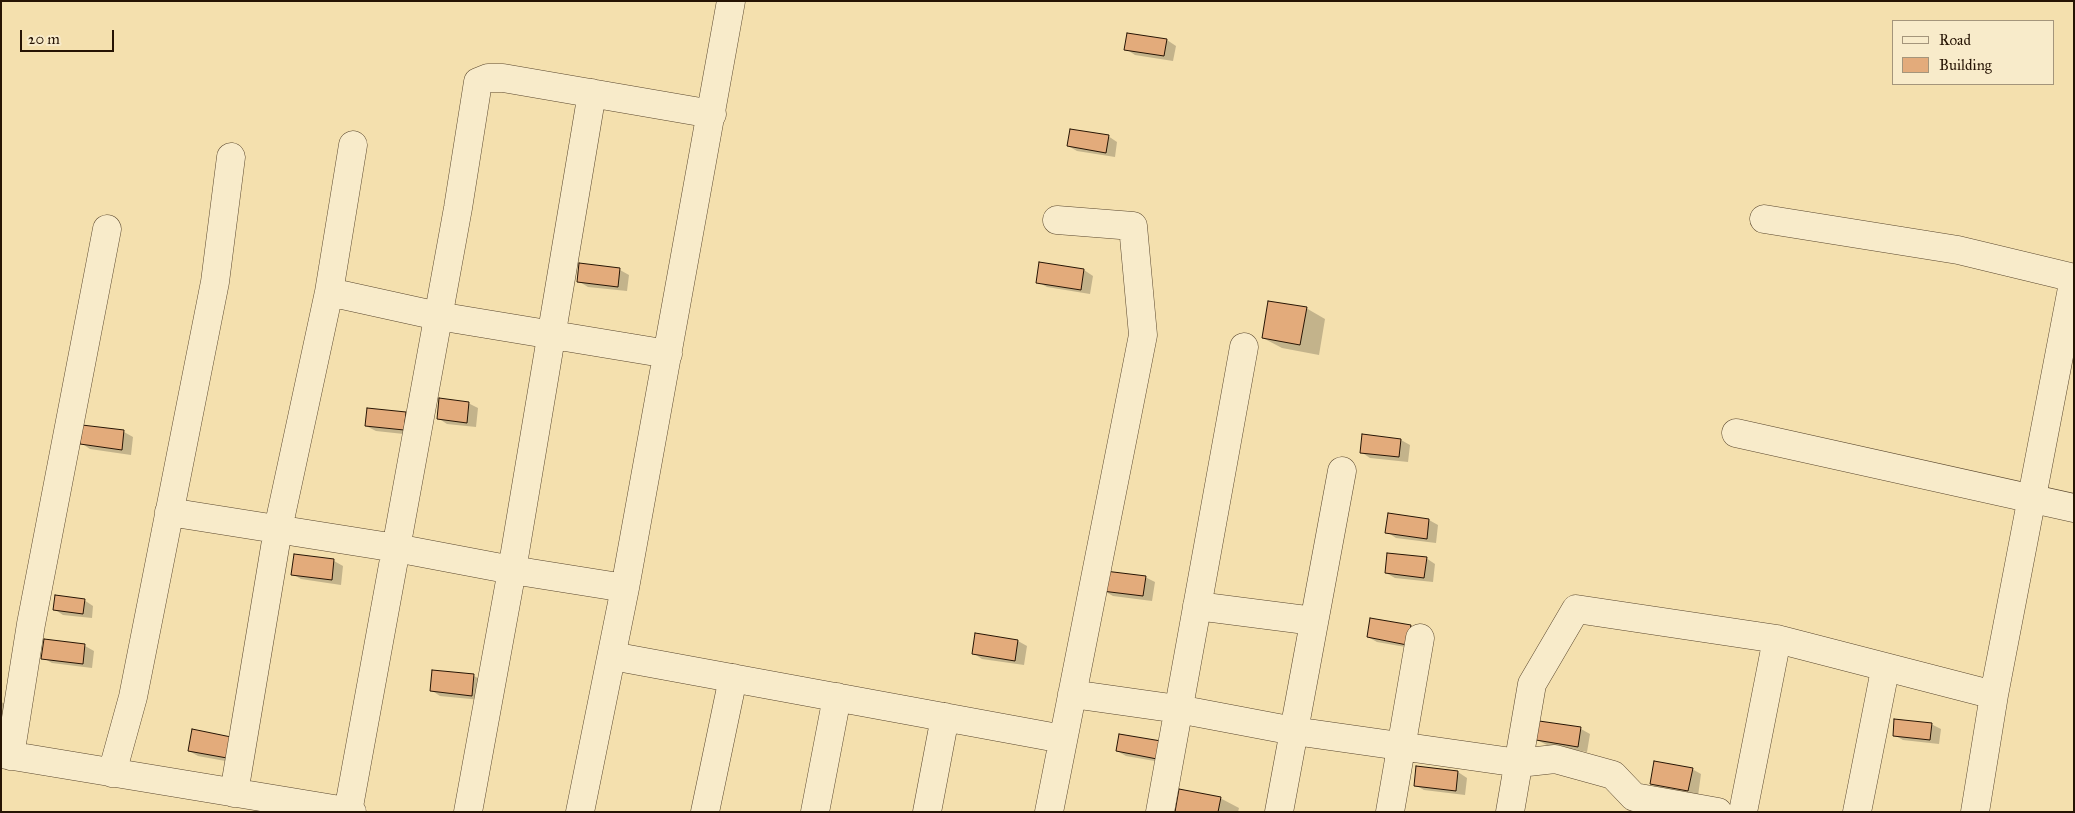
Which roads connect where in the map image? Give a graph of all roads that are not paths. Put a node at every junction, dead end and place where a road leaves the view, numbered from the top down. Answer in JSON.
{"nodes":[{"id":1,"x":731,"y":1,"type":"edge"},
{"id":2,"x":592,"y":93,"type":"junction"},
{"id":3,"x":712,"y":114,"type":"junction"},
{"id":4,"x":353,"y":145,"type":"dead end"},
{"id":5,"x":231,"y":157,"type":"dead end"},
{"id":6,"x":1764,"y":219,"type":"dead end"},
{"id":7,"x":1057,"y":220,"type":"dead end"},
{"id":8,"x":107,"y":229,"type":"dead end"},
{"id":9,"x":2074,"y":278,"type":"edge"},
{"id":10,"x":329,"y":292,"type":"junction"},
{"id":11,"x":438,"y":316,"type":"junction"},
{"id":12,"x":551,"y":335,"type":"junction"},
{"id":13,"x":1244,"y":347,"type":"dead end"},
{"id":14,"x":668,"y":354,"type":"junction"},
{"id":15,"x":1736,"y":433,"type":"dead end"},
{"id":16,"x":1342,"y":471,"type":"dead end"},
{"id":17,"x":2030,"y":500,"type":"junction"},
{"id":18,"x":2074,"y":508,"type":"edge"},
{"id":19,"x":169,"y":512,"type":"junction"},
{"id":20,"x":278,"y":529,"type":"junction"},
{"id":21,"x":396,"y":548,"type":"junction"},
{"id":22,"x":512,"y":570,"type":"junction"},
{"id":23,"x":624,"y":588,"type":"junction"},
{"id":24,"x":1197,"y":606,"type":"junction"},
{"id":25,"x":1314,"y":621,"type":"junction"},
{"id":26,"x":1420,"y":638,"type":"dead end"},
{"id":27,"x":1777,"y":639,"type":"junction"},
{"id":28,"x":612,"y":656,"type":"junction"},
{"id":29,"x":733,"y":678,"type":"junction"},
{"id":30,"x":1882,"y":680,"type":"dead end"},
{"id":31,"x":1072,"y":694,"type":"junction"},
{"id":32,"x":1994,"y":695,"type":"junction"},
{"id":33,"x":837,"y":697,"type":"junction"},
{"id":34,"x":1178,"y":709,"type":"junction"},
{"id":35,"x":945,"y":717,"type":"junction"},
{"id":36,"x":1294,"y":731,"type":"junction"},
{"id":37,"x":1063,"y":739,"type":"junction"},
{"id":38,"x":1402,"y":747,"type":"junction"},
{"id":39,"x":6,"y":755,"type":"edge"},
{"id":40,"x":1519,"y":763,"type":"junction"},
{"id":41,"x":112,"y":773,"type":"junction"},
{"id":42,"x":234,"y":793,"type":"junction"},
{"id":43,"x":1632,"y":804,"type":"edge"},
{"id":44,"x":349,"y":811,"type":"edge"},
{"id":45,"x":468,"y":812,"type":"edge"},
{"id":46,"x":580,"y":812,"type":"edge"},
{"id":47,"x":705,"y":812,"type":"edge"},
{"id":48,"x":815,"y":812,"type":"edge"},
{"id":49,"x":927,"y":812,"type":"edge"},
{"id":50,"x":1049,"y":812,"type":"edge"},
{"id":51,"x":1160,"y":812,"type":"edge"},
{"id":52,"x":1279,"y":812,"type":"edge"},
{"id":53,"x":1390,"y":812,"type":"edge"},
{"id":54,"x":1510,"y":812,"type":"edge"},
{"id":55,"x":1718,"y":812,"type":"edge"},
{"id":56,"x":1742,"y":812,"type":"edge"},
{"id":57,"x":1858,"y":812,"type":"edge"},
{"id":58,"x":1975,"y":812,"type":"edge"}],
"edges":[{"from":1,"to":3,"type":"street"},
{"from":2,"to":3,"type":"street"},
{"from":2,"to":11,"type":"street"},
{"from":2,"to":12,"type":"street"},
{"from":3,"to":14,"type":"street"},
{"from":4,"to":10,"type":"street"},
{"from":5,"to":19,"type":"street"},
{"from":6,"to":9,"type":"street"},
{"from":7,"to":31,"type":"street"},
{"from":8,"to":39,"type":"street"},
{"from":9,"to":17,"type":"street"},
{"from":10,"to":11,"type":"street"},
{"from":10,"to":20,"type":"street"},
{"from":11,"to":12,"type":"street"},
{"from":11,"to":21,"type":"street"},
{"from":12,"to":14,"type":"street"},
{"from":12,"to":22,"type":"street"},
{"from":13,"to":24,"type":"street"},
{"from":14,"to":23,"type":"street"},
{"from":15,"to":17,"type":"street"},
{"from":16,"to":25,"type":"street"},
{"from":17,"to":18,"type":"street"},
{"from":17,"to":32,"type":"street"},
{"from":19,"to":20,"type":"street"},
{"from":19,"to":41,"type":"street"},
{"from":20,"to":21,"type":"street"},
{"from":20,"to":42,"type":"street"},
{"from":21,"to":22,"type":"street"},
{"from":21,"to":44,"type":"street"},
{"from":22,"to":23,"type":"street"},
{"from":22,"to":45,"type":"street"},
{"from":23,"to":28,"type":"street"},
{"from":24,"to":25,"type":"street"},
{"from":24,"to":34,"type":"street"},
{"from":25,"to":36,"type":"street"},
{"from":26,"to":38,"type":"street"},
{"from":27,"to":32,"type":"street"},
{"from":27,"to":40,"type":"street"},
{"from":27,"to":56,"type":"street"},
{"from":28,"to":29,"type":"street"},
{"from":28,"to":46,"type":"street"},
{"from":29,"to":33,"type":"street"},
{"from":29,"to":47,"type":"street"},
{"from":30,"to":57,"type":"street"},
{"from":31,"to":34,"type":"street"},
{"from":31,"to":37,"type":"street"},
{"from":32,"to":58,"type":"street"},
{"from":33,"to":35,"type":"street"},
{"from":33,"to":48,"type":"street"},
{"from":34,"to":36,"type":"street"},
{"from":34,"to":51,"type":"street"},
{"from":35,"to":37,"type":"street"},
{"from":35,"to":49,"type":"street"},
{"from":36,"to":38,"type":"street"},
{"from":36,"to":52,"type":"street"},
{"from":37,"to":50,"type":"street"},
{"from":38,"to":40,"type":"street"},
{"from":38,"to":53,"type":"street"},
{"from":39,"to":41,"type":"street"},
{"from":40,"to":43,"type":"street"},
{"from":40,"to":54,"type":"street"},
{"from":41,"to":42,"type":"street"},
{"from":42,"to":44,"type":"street"},
{"from":43,"to":55,"type":"street"}]}
